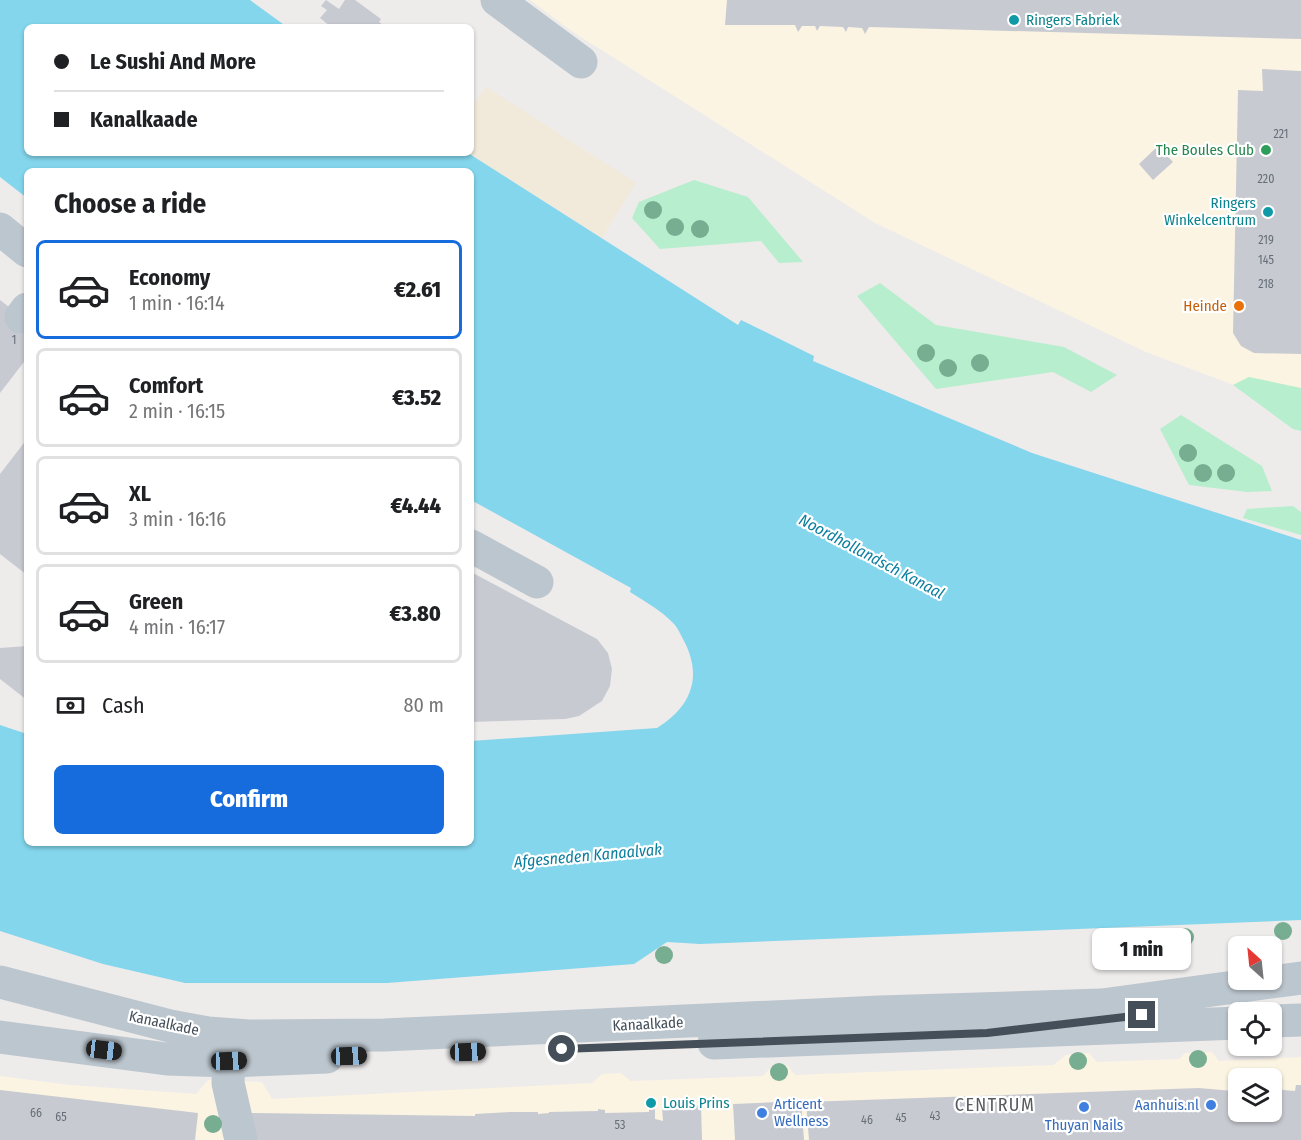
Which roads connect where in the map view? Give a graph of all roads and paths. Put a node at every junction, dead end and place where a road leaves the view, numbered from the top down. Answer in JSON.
{"nodes":[{"id":1,"x":497,"y":0,"type":"edge"},
{"id":2,"x":581,"y":62,"type":"dead end"},
{"id":3,"x":0,"y":229,"type":"edge"},
{"id":4,"x":24,"y":249,"type":"edge"},
{"id":5,"x":474,"y":548,"type":"edge"},
{"id":6,"x":537,"y":582,"type":"dead end"},
{"id":7,"x":1301,"y":978,"type":"edge"},
{"id":8,"x":0,"y":982,"type":"edge"},
{"id":9,"x":1301,"y":1000,"type":"edge"},
{"id":10,"x":1301,"y":1020,"type":"edge"},
{"id":11,"x":1282,"y":1021,"type":"edge"},
{"id":12,"x":1228,"y":1023,"type":"edge"},
{"id":13,"x":987,"y":1033,"type":"junction"},
{"id":14,"x":0,"y":1037,"type":"edge"},
{"id":15,"x":229,"y":1061,"type":"junction"},
{"id":16,"x":241,"y":1140,"type":"edge"}],
"edges":[{"from":1,"to":2,"type":"street"},
{"from":3,"to":4,"type":"street"},
{"from":5,"to":6,"type":"street"},
{"from":7,"to":8,"type":"street","name":"Kanaalkade"},
{"from":9,"to":13,"type":"street"},
{"from":10,"to":11,"type":"street"},
{"from":12,"to":13,"type":"street","name":"Kanaalkade"},
{"from":13,"to":15,"type":"street","name":"Kanaalkade"},
{"from":14,"to":15,"type":"street","name":"Kanaalkade"},
{"from":15,"to":16,"type":"street"}]}
